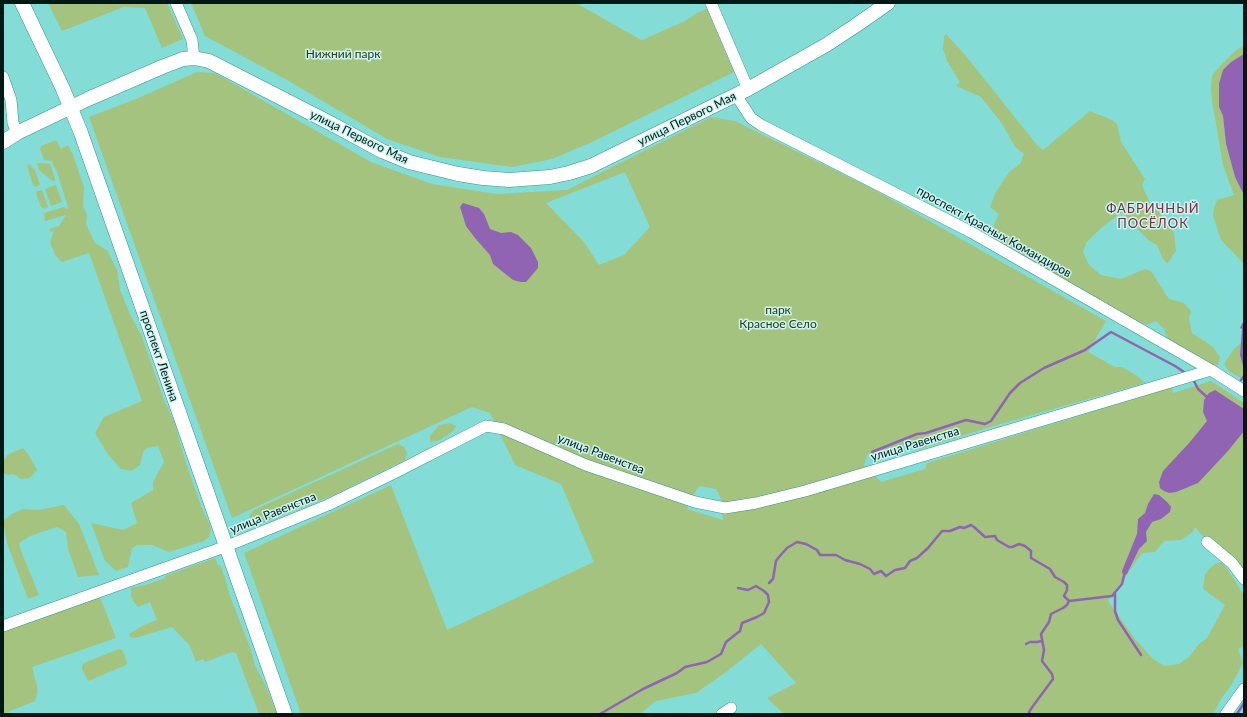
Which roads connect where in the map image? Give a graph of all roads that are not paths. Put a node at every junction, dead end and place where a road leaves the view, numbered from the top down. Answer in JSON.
{"nodes":[{"id":1,"x":22,"y":3,"type":"edge"},
{"id":2,"x":176,"y":3,"type":"edge"},
{"id":3,"x":711,"y":3,"type":"edge"},
{"id":4,"x":888,"y":3,"type":"edge"},
{"id":5,"x":194,"y":58,"type":"junction"},
{"id":6,"x":3,"y":77,"type":"edge"},
{"id":7,"x":742,"y":92,"type":"junction"},
{"id":8,"x":71,"y":107,"type":"junction"},
{"id":9,"x":17,"y":133,"type":"junction"},
{"id":10,"x":3,"y":142,"type":"edge"},
{"id":11,"x":1211,"y":370,"type":"junction"},
{"id":12,"x":1244,"y":391,"type":"edge"},
{"id":13,"x":1207,"y":542,"type":"dead end"},
{"id":14,"x":227,"y":546,"type":"junction"},
{"id":15,"x":1244,"y":579,"type":"edge"},
{"id":16,"x":3,"y":626,"type":"edge"},
{"id":17,"x":1244,"y":689,"type":"edge"},
{"id":18,"x":285,"y":714,"type":"edge"},
{"id":19,"x":1226,"y":714,"type":"edge"}],
"edges":[{"from":1,"to":8,"type":"main road","name":"проспект Ленина"},
{"from":2,"to":5,"type":"street"},
{"from":3,"to":7,"type":"street","name":"проспект Красных Командиров"},
{"from":4,"to":7,"type":"main road","name":"улица Первого Мая"},
{"from":5,"to":7,"type":"main road","name":"улица Первого Мая"},
{"from":5,"to":8,"type":"main road","name":"улица Первого Мая"},
{"from":6,"to":9,"type":"street"},
{"from":7,"to":11,"type":"street","name":"проспект Красных Командиров"},
{"from":8,"to":9,"type":"main road","name":"улица Первого Мая"},
{"from":8,"to":14,"type":"main road","name":"проспект Ленина"},
{"from":9,"to":10,"type":"main road","name":"улица Первого Мая"},
{"from":11,"to":12,"type":"street","name":"проспект Красных Командиров"},
{"from":11,"to":14,"type":"street","name":"улица Равенства"},
{"from":13,"to":15,"type":"street"},
{"from":14,"to":16,"type":"street","name":"улица Равенства"},
{"from":14,"to":18,"type":"main road","name":"проспект Ленина"},
{"from":17,"to":19,"type":"street"}]}
